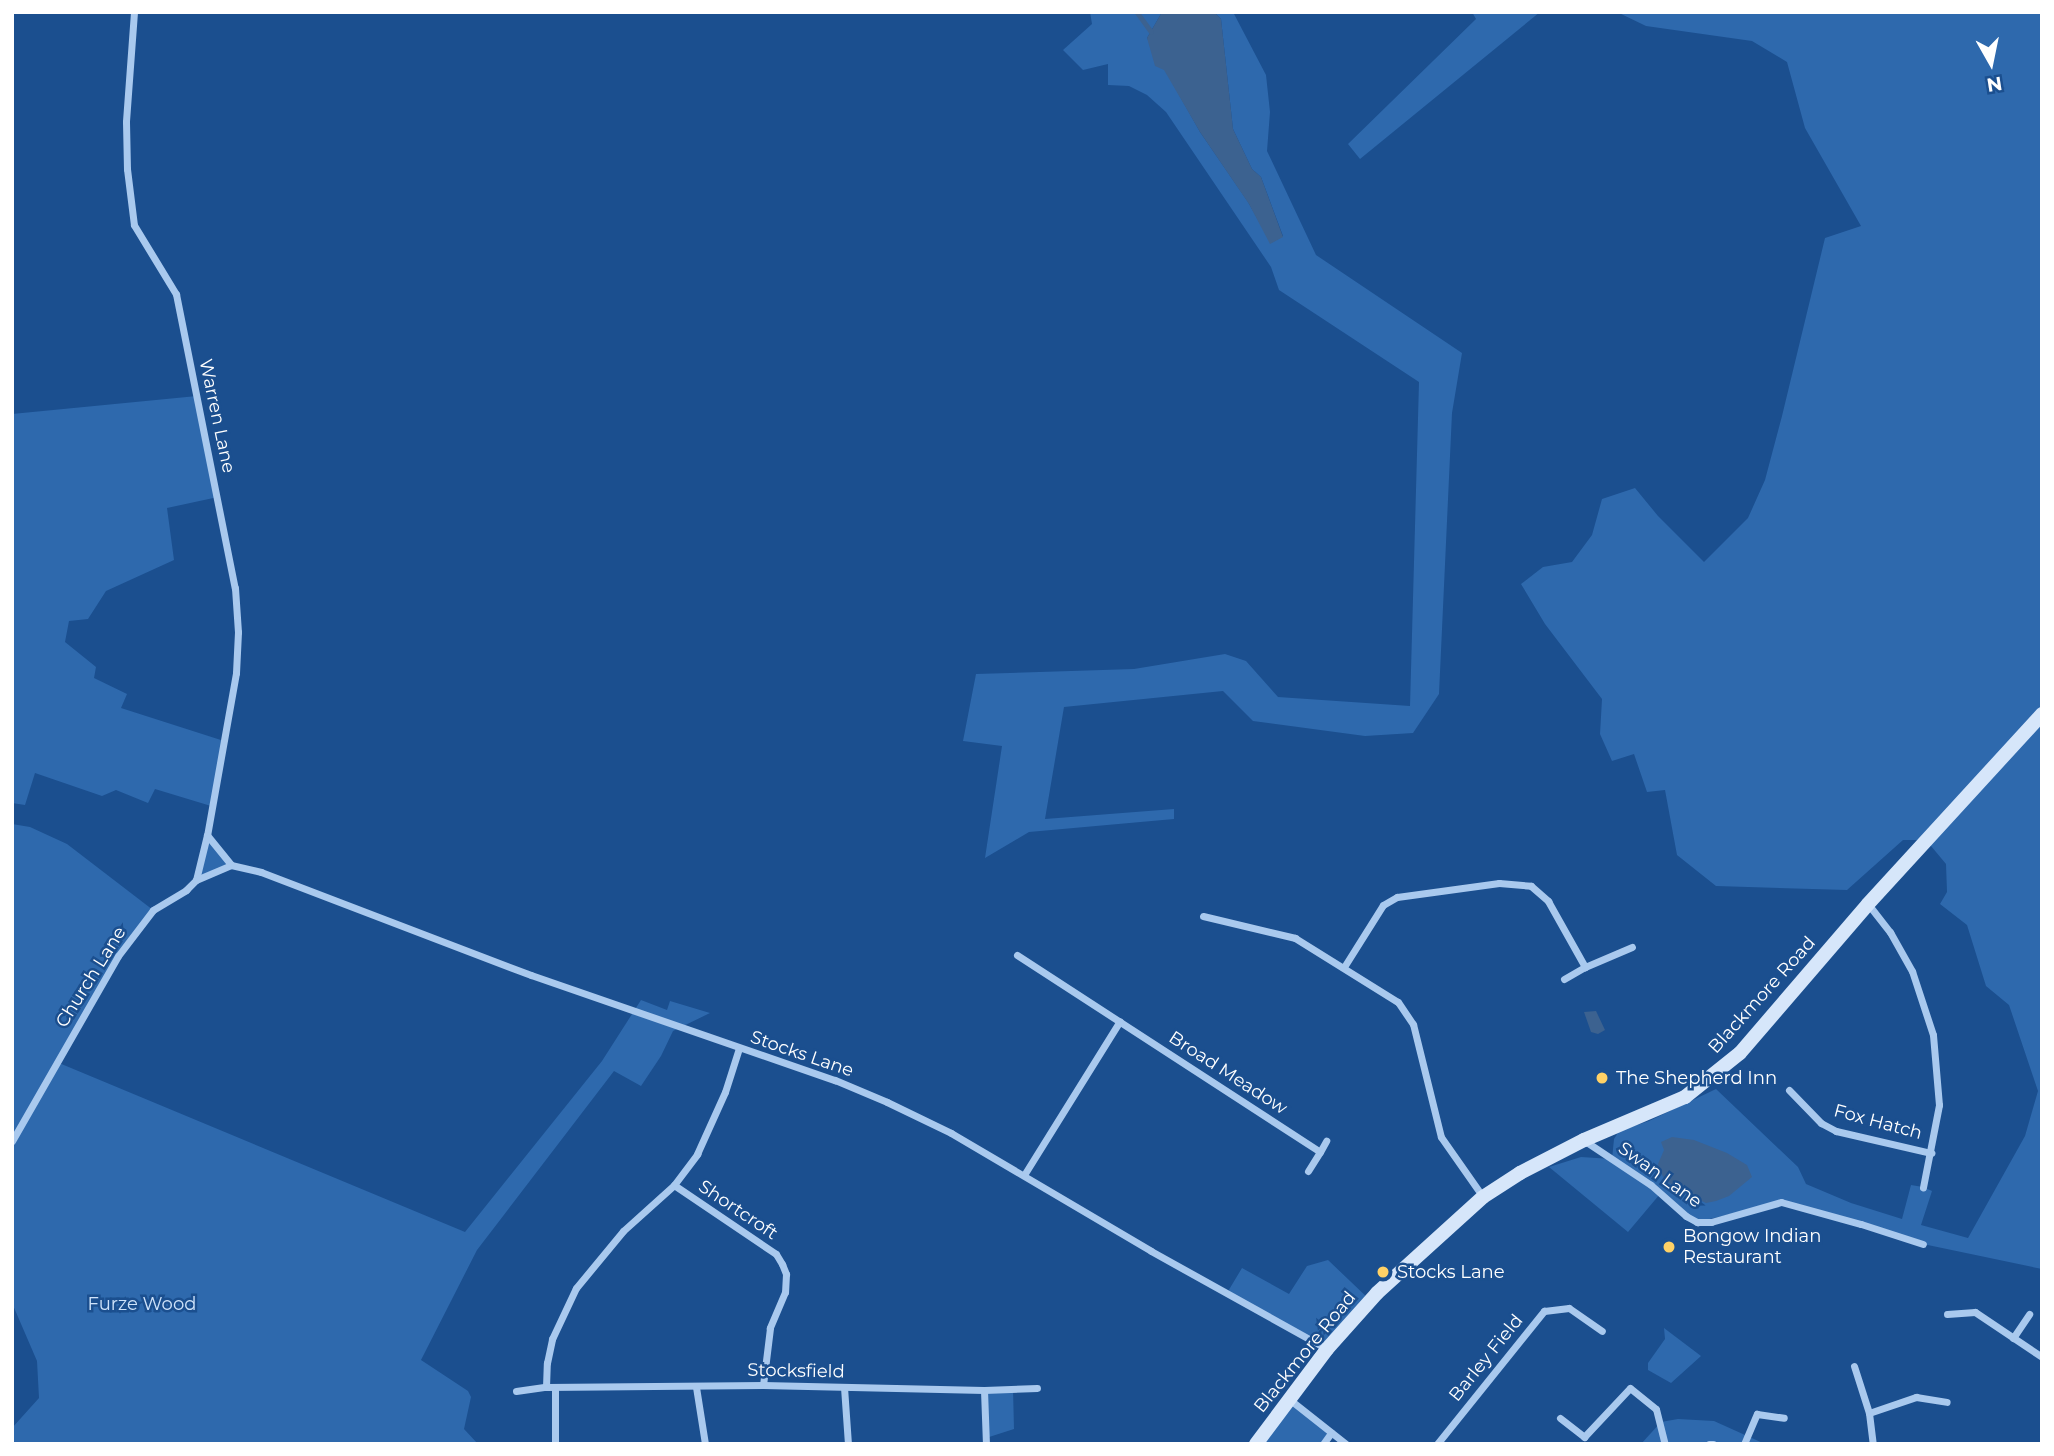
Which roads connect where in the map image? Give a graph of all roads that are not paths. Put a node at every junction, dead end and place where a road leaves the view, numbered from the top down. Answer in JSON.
{"nodes":[{"id":1,"x":134,"y":12,"type":"edge"},
{"id":2,"x":2042,"y":714,"type":"edge"},
{"id":3,"x":207,"y":835,"type":"junction"},
{"id":4,"x":231,"y":864,"type":"junction"},
{"id":5,"x":196,"y":880,"type":"junction"},
{"id":6,"x":1868,"y":904,"type":"junction"},
{"id":7,"x":1203,"y":916,"type":"dead end"},
{"id":8,"x":1632,"y":947,"type":"dead end"},
{"id":9,"x":1017,"y":955,"type":"dead end"},
{"id":10,"x":1344,"y":967,"type":"junction"},
{"id":11,"x":1585,"y":967,"type":"junction"},
{"id":12,"x":1564,"y":979,"type":"dead end"},
{"id":13,"x":1120,"y":1021,"type":"junction"},
{"id":14,"x":739,"y":1048,"type":"junction"},
{"id":15,"x":1788,"y":1090,"type":"dead end"},
{"id":16,"x":1584,"y":1140,"type":"junction"},
{"id":17,"x":12,"y":1141,"type":"edge"},
{"id":18,"x":1326,"y":1141,"type":"dead end"},
{"id":19,"x":1320,"y":1152,"type":"junction"},
{"id":20,"x":1931,"y":1153,"type":"junction"},
{"id":21,"x":1308,"y":1171,"type":"dead end"},
{"id":22,"x":1024,"y":1175,"type":"junction"},
{"id":23,"x":674,"y":1185,"type":"junction"},
{"id":24,"x":1923,"y":1187,"type":"dead end"},
{"id":25,"x":1483,"y":1197,"type":"junction"},
{"id":26,"x":1923,"y":1244,"type":"dead end"},
{"id":27,"x":1947,"y":1314,"type":"dead end"},
{"id":28,"x":2028,"y":1314,"type":"dead end"},
{"id":29,"x":1602,"y":1331,"type":"dead end"},
{"id":30,"x":2013,"y":1338,"type":"junction"},
{"id":31,"x":1327,"y":1349,"type":"junction"},
{"id":32,"x":2042,"y":1357,"type":"edge"},
{"id":33,"x":1854,"y":1366,"type":"dead end"},
{"id":34,"x":763,"y":1385,"type":"junction"},
{"id":35,"x":546,"y":1387,"type":"junction"},
{"id":36,"x":555,"y":1387,"type":"junction"},
{"id":37,"x":696,"y":1387,"type":"junction"},
{"id":38,"x":844,"y":1387,"type":"junction"},
{"id":39,"x":1037,"y":1388,"type":"dead end"},
{"id":40,"x":984,"y":1390,"type":"junction"},
{"id":41,"x":516,"y":1391,"type":"dead end"},
{"id":42,"x":1288,"y":1399,"type":"junction"},
{"id":43,"x":1947,"y":1402,"type":"dead end"},
{"id":44,"x":1870,"y":1413,"type":"junction"},
{"id":45,"x":1560,"y":1418,"type":"dead end"},
{"id":46,"x":1784,"y":1418,"type":"dead end"},
{"id":47,"x":1331,"y":1433,"type":"junction"},
{"id":48,"x":555,"y":1444,"type":"edge"},
{"id":49,"x":705,"y":1444,"type":"edge"},
{"id":50,"x":848,"y":1444,"type":"edge"},
{"id":51,"x":986,"y":1444,"type":"edge"},
{"id":52,"x":1256,"y":1444,"type":"edge"},
{"id":53,"x":1323,"y":1444,"type":"edge"},
{"id":54,"x":1346,"y":1444,"type":"edge"},
{"id":55,"x":1437,"y":1444,"type":"edge"},
{"id":56,"x":1665,"y":1444,"type":"edge"},
{"id":57,"x":1744,"y":1444,"type":"edge"},
{"id":58,"x":1873,"y":1444,"type":"edge"}],
"edges":[{"from":1,"to":3,"type":"street","name":"Warren Lane"},
{"from":2,"to":6,"type":"street","name":"Blackmore Road"},
{"from":3,"to":4,"type":"street"},
{"from":3,"to":5,"type":"street","name":"Warren Lane"},
{"from":4,"to":5,"type":"street","name":"Church Lane"},
{"from":4,"to":14,"type":"street","name":"Stocks Lane"},
{"from":5,"to":17,"type":"street","name":"Church Lane"},
{"from":6,"to":16,"type":"street","name":"Blackmore Road"},
{"from":6,"to":20,"type":"street","name":"Fox Hatch"},
{"from":7,"to":10,"type":"street"},
{"from":8,"to":11,"type":"street"},
{"from":9,"to":13,"type":"street","name":"Broad Meadow"},
{"from":10,"to":11,"type":"street"},
{"from":10,"to":25,"type":"street"},
{"from":11,"to":12,"type":"street"},
{"from":13,"to":19,"type":"street","name":"Broad Meadow"},
{"from":13,"to":22,"type":"street"},
{"from":14,"to":22,"type":"street","name":"Stocks Lane"},
{"from":14,"to":23,"type":"street","name":"Shortcroft"},
{"from":15,"to":20,"type":"street","name":"Fox Hatch"},
{"from":16,"to":25,"type":"street","name":"Blackmore Road"},
{"from":16,"to":26,"type":"street","name":"Swan Lane"},
{"from":18,"to":19,"type":"street"},
{"from":19,"to":21,"type":"street"},
{"from":20,"to":24,"type":"street","name":"Fox Hatch"},
{"from":22,"to":31,"type":"street","name":"Stocks Lane"},
{"from":23,"to":34,"type":"street","name":"Shortcroft"},
{"from":23,"to":35,"type":"street","name":"Shortcroft"},
{"from":25,"to":31,"type":"street","name":"Blackmore Road"},
{"from":27,"to":30,"type":"street"},
{"from":28,"to":30,"type":"street"},
{"from":29,"to":55,"type":"street","name":"Barley Field"},
{"from":30,"to":32,"type":"street"},
{"from":31,"to":42,"type":"street","name":"Blackmore Road"},
{"from":33,"to":44,"type":"street"},
{"from":34,"to":37,"type":"street","name":"Stocksfield"},
{"from":34,"to":38,"type":"street","name":"Stocksfield"},
{"from":35,"to":36,"type":"street","name":"Stocksfield"},
{"from":35,"to":41,"type":"street","name":"Stocksfield"},
{"from":36,"to":37,"type":"street","name":"Stocksfield"},
{"from":36,"to":48,"type":"street"},
{"from":37,"to":49,"type":"street"},
{"from":38,"to":40,"type":"street","name":"Stocksfield"},
{"from":38,"to":50,"type":"street"},
{"from":39,"to":40,"type":"street","name":"Stocksfield"},
{"from":40,"to":51,"type":"street"},
{"from":42,"to":47,"type":"street"},
{"from":42,"to":52,"type":"street","name":"Blackmore Road"},
{"from":43,"to":44,"type":"street"},
{"from":44,"to":58,"type":"street"},
{"from":45,"to":56,"type":"street"},
{"from":46,"to":57,"type":"street"},
{"from":47,"to":53,"type":"street"},
{"from":47,"to":54,"type":"street"}]}
